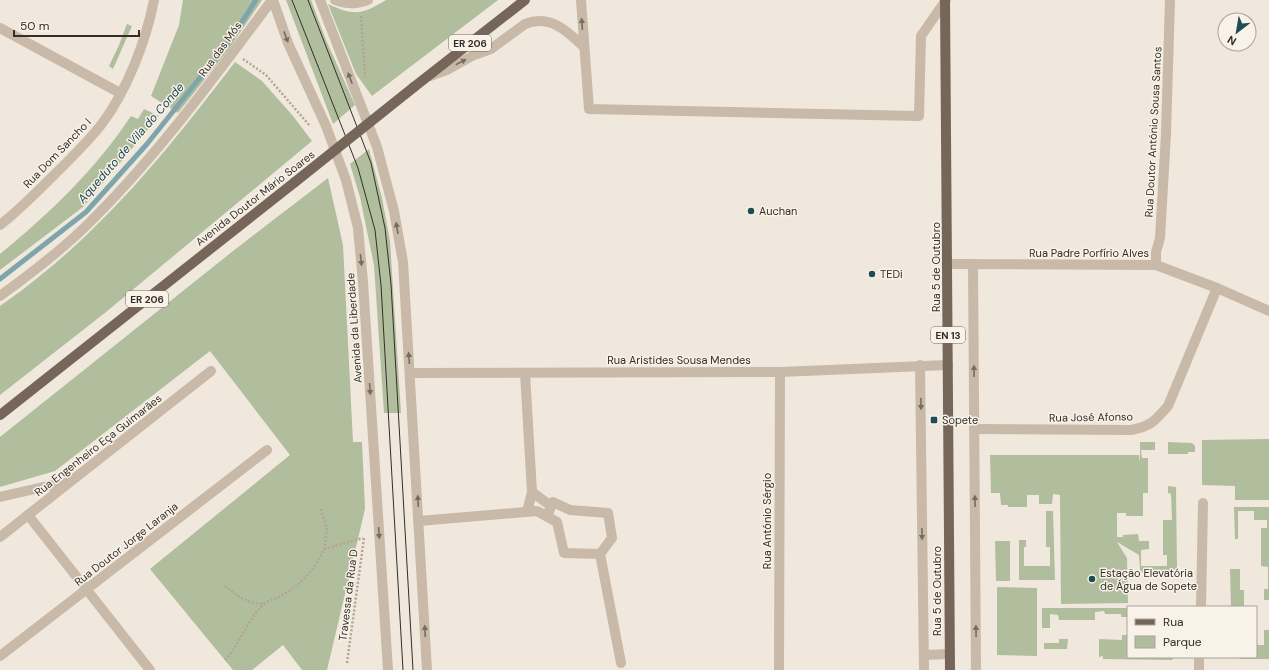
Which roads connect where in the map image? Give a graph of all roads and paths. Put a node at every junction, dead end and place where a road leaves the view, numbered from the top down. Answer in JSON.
{"nodes":[{"id":1,"x":154,"y":0,"type":"edge"},
{"id":2,"x":272,"y":0,"type":"edge"},
{"id":3,"x":320,"y":0,"type":"edge"},
{"id":4,"x":335,"y":0,"type":"edge"},
{"id":5,"x":368,"y":0,"type":"edge"},
{"id":6,"x":525,"y":0,"type":"edge"},
{"id":7,"x":581,"y":0,"type":"edge"},
{"id":8,"x":946,"y":0,"type":"edge"},
{"id":9,"x":1170,"y":0,"type":"edge"},
{"id":10,"x":0,"y":28,"type":"edge"},
{"id":11,"x":584,"y":48,"type":"junction"},
{"id":12,"x":233,"y":52,"type":"junction"},
{"id":13,"x":426,"y":78,"type":"junction"},
{"id":14,"x":120,"y":93,"type":"junction"},
{"id":15,"x":312,"y":129,"type":"dead end"},
{"id":16,"x":0,"y":225,"type":"edge"},
{"id":17,"x":948,"y":264,"type":"junction"},
{"id":18,"x":973,"y":265,"type":"junction"},
{"id":19,"x":1156,"y":265,"type":"junction"},
{"id":20,"x":1217,"y":288,"type":"junction"},
{"id":21,"x":0,"y":296,"type":"edge"},
{"id":22,"x":1269,"y":311,"type":"edge"},
{"id":23,"x":920,"y":365,"type":"junction"},
{"id":24,"x":948,"y":365,"type":"junction"},
{"id":25,"x":211,"y":371,"type":"dead end"},
{"id":26,"x":780,"y":372,"type":"junction"},
{"id":27,"x":411,"y":373,"type":"junction"},
{"id":28,"x":525,"y":373,"type":"junction"},
{"id":29,"x":0,"y":415,"type":"edge"},
{"id":30,"x":974,"y":429,"type":"junction"},
{"id":31,"x":267,"y":450,"type":"dead end"},
{"id":32,"x":73,"y":480,"type":"junction"},
{"id":33,"x":532,"y":492,"type":"junction"},
{"id":34,"x":0,"y":498,"type":"edge"},
{"id":35,"x":1203,"y":503,"type":"dead end"},
{"id":36,"x":551,"y":506,"type":"junction"},
{"id":37,"x":322,"y":509,"type":"dead end"},
{"id":38,"x":527,"y":512,"type":"junction"},
{"id":39,"x":28,"y":514,"type":"junction"},
{"id":40,"x":547,"y":516,"type":"junction"},
{"id":41,"x":419,"y":521,"type":"junction"},
{"id":42,"x":0,"y":537,"type":"edge"},
{"id":43,"x":363,"y":538,"type":"junction"},
{"id":44,"x":368,"y":539,"type":"dead end"},
{"id":45,"x":324,"y":549,"type":"junction"},
{"id":46,"x":600,"y":554,"type":"junction"},
{"id":47,"x":225,"y":586,"type":"dead end"},
{"id":48,"x":86,"y":590,"type":"junction"},
{"id":49,"x":263,"y":604,"type":"junction"},
{"id":50,"x":1201,"y":606,"type":"edge"},
{"id":51,"x":949,"y":654,"type":"junction"},
{"id":52,"x":924,"y":655,"type":"junction"},
{"id":53,"x":0,"y":656,"type":"edge"},
{"id":54,"x":1199,"y":658,"type":"edge"},
{"id":55,"x":225,"y":660,"type":"dead end"},
{"id":56,"x":347,"y":663,"type":"dead end"},
{"id":57,"x":621,"y":663,"type":"dead end"},
{"id":58,"x":150,"y":670,"type":"edge"},
{"id":59,"x":388,"y":670,"type":"edge"},
{"id":60,"x":427,"y":670,"type":"edge"},
{"id":61,"x":779,"y":670,"type":"edge"},
{"id":62,"x":924,"y":670,"type":"edge"},
{"id":63,"x":950,"y":670,"type":"edge"},
{"id":64,"x":976,"y":670,"type":"edge"},
{"id":65,"x":1199,"y":670,"type":"edge"}],
"edges":[{"from":1,"to":14,"type":"street","name":"Rua Dom Sancho I"},
{"from":2,"to":12,"type":"street","name":"Rua das Mós"},
{"from":2,"to":59,"type":"street","name":"Avenida da Liberdade","one_way":true},
{"from":27,"to":3,"type":"street","one_way":true},
{"from":4,"to":5,"type":"street"},
{"from":6,"to":13,"type":"main road","name":"Avenida Doutor Mário Soares","number":"ER 206"},
{"from":11,"to":7,"type":"street","one_way":true},
{"from":8,"to":11,"type":"street"},
{"from":8,"to":17,"type":"main road","name":"Rua 5 de Outubro","number":"EN 13"},
{"from":9,"to":19,"type":"street","name":"Rua Doutor António Sousa Santos"},
{"from":10,"to":14,"type":"street"},
{"from":13,"to":11,"type":"street","one_way":true},
{"from":12,"to":15,"type":"path"},
{"from":12,"to":21,"type":"street","name":"Rua das Mós"},
{"from":13,"to":29,"type":"main road","name":"Avenida Doutor Mário Soares","number":"ER 206","bridge":true},
{"from":14,"to":16,"type":"street","name":"Rua Dom Sancho I"},
{"from":17,"to":18,"type":"street","name":"Rua Padre Porfírio Alves"},
{"from":17,"to":24,"type":"main road","name":"Rua 5 de Outubro","number":"EN 13"},
{"from":18,"to":19,"type":"street","name":"Rua Padre Porfírio Alves"},
{"from":30,"to":18,"type":"street","one_way":true},
{"from":19,"to":20,"type":"street","name":"Rua Padre Porfírio Alves"},
{"from":20,"to":22,"type":"street","name":"Rua Padre Porfírio Alves"},
{"from":20,"to":30,"type":"street","name":"Rua José Afonso"},
{"from":23,"to":24,"type":"street","name":"Rua Aristides Sousa Mendes"},
{"from":23,"to":26,"type":"street","name":"Rua Aristides Sousa Mendes"},
{"from":23,"to":52,"type":"street","name":"Rua 5 de Outubro","one_way":true},
{"from":24,"to":51,"type":"main road","name":"Rua 5 de Outubro","number":"EN 13"},
{"from":25,"to":32,"type":"street","name":"Rua Engenheiro Eça Guimarães"},
{"from":26,"to":28,"type":"street","name":"Rua Aristides Sousa Mendes"},
{"from":26,"to":61,"type":"street","name":"Rua António Sérgio"},
{"from":27,"to":28,"type":"street","name":"Rua Aristides Sousa Mendes"},
{"from":41,"to":27,"type":"street","one_way":true},
{"from":28,"to":33,"type":"street"},
{"from":64,"to":30,"type":"street","one_way":true},
{"from":31,"to":48,"type":"street","name":"Rua Doutor Jorge Laranja"},
{"from":32,"to":34,"type":"street"},
{"from":32,"to":39,"type":"street","name":"Rua Engenheiro Eça Guimarães"},
{"from":33,"to":36,"type":"street"},
{"from":33,"to":38,"type":"street"},
{"from":35,"to":50,"type":"street"},
{"from":36,"to":40,"type":"street"},
{"from":36,"to":46,"type":"street"},
{"from":37,"to":45,"type":"path"},
{"from":38,"to":40,"type":"street"},
{"from":38,"to":41,"type":"street"},
{"from":39,"to":42,"type":"street","name":"Rua Engenheiro Eça Guimarães"},
{"from":39,"to":48,"type":"street"},
{"from":40,"to":46,"type":"street"},
{"from":60,"to":41,"type":"street","one_way":true},
{"from":43,"to":44,"type":"path","name":"Travessa da Rua D"},
{"from":43,"to":45,"type":"path"},
{"from":43,"to":56,"type":"path","name":"Travessa da Rua D"},
{"from":45,"to":49,"type":"path"},
{"from":46,"to":57,"type":"street"},
{"from":47,"to":49,"type":"path"},
{"from":48,"to":53,"type":"street","name":"Rua Doutor Jorge Laranja"},
{"from":48,"to":58,"type":"street"},
{"from":49,"to":55,"type":"path"},
{"from":51,"to":52,"type":"street"},
{"from":51,"to":63,"type":"main road","name":"Rua 5 de Outubro","number":"EN 13"},
{"from":52,"to":62,"type":"street","name":"Rua 5 de Outubro"},
{"from":54,"to":65,"type":"street"}]}
